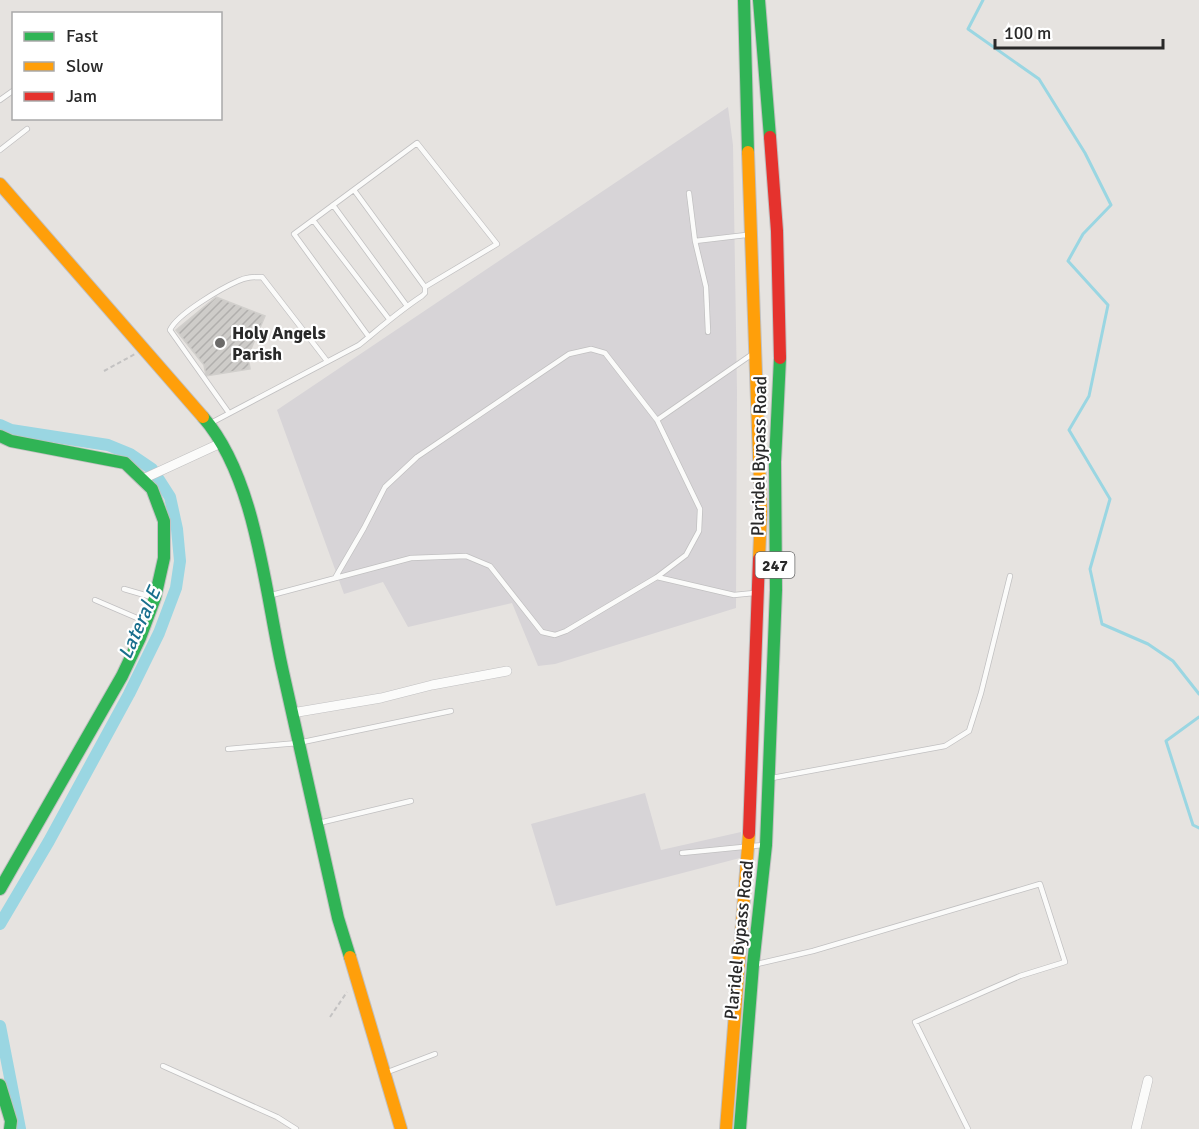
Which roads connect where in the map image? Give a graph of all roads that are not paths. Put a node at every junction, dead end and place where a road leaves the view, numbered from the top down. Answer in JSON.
{"nodes":[{"id":1,"x":744,"y":0,"type":"edge"},
{"id":2,"x":759,"y":0,"type":"edge"},
{"id":3,"x":27,"y":129,"type":"dead end"},
{"id":4,"x":0,"y":150,"type":"edge"},
{"id":5,"x":0,"y":183,"type":"edge"},
{"id":6,"x":354,"y":190,"type":"junction"},
{"id":7,"x":689,"y":193,"type":"dead end"},
{"id":8,"x":333,"y":205,"type":"junction"},
{"id":9,"x":313,"y":220,"type":"junction"},
{"id":10,"x":764,"y":233,"type":"junction"},
{"id":11,"x":696,"y":241,"type":"junction"},
{"id":12,"x":425,"y":287,"type":"junction"},
{"id":13,"x":407,"y":306,"type":"junction"},
{"id":14,"x":389,"y":319,"type":"junction"},
{"id":15,"x":708,"y":332,"type":"dead end"},
{"id":16,"x":369,"y":337,"type":"junction"},
{"id":17,"x":756,"y":352,"type":"junction"},
{"id":18,"x":327,"y":361,"type":"junction"},
{"id":19,"x":230,"y":413,"type":"junction"},
{"id":20,"x":657,"y":420,"type":"junction"},
{"id":21,"x":209,"y":424,"type":"junction"},
{"id":22,"x":0,"y":436,"type":"edge"},
{"id":23,"x":221,"y":443,"type":"junction"},
{"id":24,"x":151,"y":474,"type":"junction"},
{"id":25,"x":1010,"y":576,"type":"dead end"},
{"id":26,"x":657,"y":577,"type":"junction"},
{"id":27,"x":335,"y":578,"type":"junction"},
{"id":28,"x":124,"y":589,"type":"dead end"},
{"id":29,"x":776,"y":590,"type":"junction"},
{"id":30,"x":759,"y":592,"type":"junction"},
{"id":31,"x":267,"y":596,"type":"junction"},
{"id":32,"x":155,"y":598,"type":"junction"},
{"id":33,"x":95,"y":600,"type":"dead end"},
{"id":34,"x":146,"y":622,"type":"junction"},
{"id":35,"x":507,"y":671,"type":"dead end"},
{"id":36,"x":451,"y":711,"type":"dead end"},
{"id":37,"x":292,"y":713,"type":"junction"},
{"id":38,"x":298,"y":743,"type":"junction"},
{"id":39,"x":228,"y":749,"type":"dead end"},
{"id":40,"x":769,"y":778,"type":"junction"},
{"id":41,"x":411,"y":801,"type":"dead end"},
{"id":42,"x":316,"y":824,"type":"junction"},
{"id":43,"x":766,"y":844,"type":"junction"},
{"id":44,"x":748,"y":846,"type":"junction"},
{"id":45,"x":682,"y":853,"type":"dead end"},
{"id":46,"x":0,"y":889,"type":"edge"},
{"id":47,"x":753,"y":965,"type":"junction"},
{"id":48,"x":435,"y":1054,"type":"dead end"},
{"id":49,"x":163,"y":1066,"type":"dead end"},
{"id":50,"x":385,"y":1073,"type":"junction"},
{"id":51,"x":1148,"y":1080,"type":"dead end"},
{"id":52,"x":0,"y":1085,"type":"edge"},
{"id":53,"x":10,"y":1129,"type":"edge"},
{"id":54,"x":296,"y":1129,"type":"edge"},
{"id":55,"x":401,"y":1129,"type":"edge"},
{"id":56,"x":726,"y":1129,"type":"edge"},
{"id":57,"x":740,"y":1129,"type":"edge"},
{"id":58,"x":968,"y":1129,"type":"edge"},
{"id":59,"x":1136,"y":1129,"type":"edge"}],
"edges":[{"from":1,"to":10,"type":"main road","name":"Plaridel Bypass Road","number":"247"},
{"from":2,"to":10,"type":"main road","name":"Plaridel Bypass Road","number":"247"},
{"from":3,"to":4,"type":"lane"},
{"from":5,"to":21,"type":"main road"},
{"from":6,"to":8,"type":"lane"},
{"from":6,"to":12,"type":"lane"},
{"from":6,"to":12,"type":"lane"},
{"from":7,"to":11,"type":"lane"},
{"from":8,"to":9,"type":"lane"},
{"from":8,"to":13,"type":"lane"},
{"from":9,"to":14,"type":"lane"},
{"from":9,"to":16,"type":"lane"},
{"from":10,"to":11,"type":"lane"},
{"from":10,"to":17,"type":"main road","name":"Plaridel Bypass Road","number":"247"},
{"from":10,"to":29,"type":"main road","name":"Plaridel Bypass Road","number":"247"},
{"from":11,"to":15,"type":"lane"},
{"from":12,"to":13,"type":"lane"},
{"from":13,"to":14,"type":"lane"},
{"from":14,"to":16,"type":"lane"},
{"from":16,"to":18,"type":"lane"},
{"from":17,"to":20,"type":"lane"},
{"from":17,"to":30,"type":"main road","name":"Plaridel Bypass Road","number":"247"},
{"from":18,"to":19,"type":"lane"},
{"from":18,"to":19,"type":"lane"},
{"from":19,"to":21,"type":"lane"},
{"from":20,"to":26,"type":"lane"},
{"from":20,"to":27,"type":"lane"},
{"from":21,"to":23,"type":"main road"},
{"from":22,"to":24,"type":"main road"},
{"from":23,"to":24,"type":"street"},
{"from":23,"to":31,"type":"main road"},
{"from":24,"to":32,"type":"main road"},
{"from":25,"to":40,"type":"lane"},
{"from":26,"to":27,"type":"lane"},
{"from":26,"to":30,"type":"lane"},
{"from":27,"to":31,"type":"lane"},
{"from":28,"to":32,"type":"lane"},
{"from":29,"to":30,"type":"lane"},
{"from":29,"to":40,"type":"main road","name":"Plaridel Bypass Road","number":"247"},
{"from":30,"to":44,"type":"main road","name":"Plaridel Bypass Road","number":"247"},
{"from":31,"to":37,"type":"main road"},
{"from":32,"to":34,"type":"main road"},
{"from":33,"to":34,"type":"lane"},
{"from":34,"to":46,"type":"main road"},
{"from":35,"to":37,"type":"street"},
{"from":36,"to":38,"type":"lane"},
{"from":37,"to":38,"type":"main road"},
{"from":38,"to":39,"type":"lane"},
{"from":38,"to":42,"type":"main road"},
{"from":40,"to":43,"type":"main road","name":"Plaridel Bypass Road","number":"247"},
{"from":41,"to":42,"type":"lane"},
{"from":42,"to":50,"type":"main road"},
{"from":43,"to":44,"type":"lane"},
{"from":43,"to":47,"type":"main road","name":"Plaridel Bypass Road","number":"247"},
{"from":44,"to":45,"type":"lane"},
{"from":44,"to":56,"type":"main road","name":"Plaridel Bypass Road","number":"247"},
{"from":47,"to":57,"type":"main road","name":"Plaridel Bypass Road","number":"247"},
{"from":47,"to":58,"type":"lane"},
{"from":48,"to":50,"type":"lane"},
{"from":49,"to":54,"type":"lane"},
{"from":50,"to":55,"type":"main road"},
{"from":51,"to":59,"type":"street"},
{"from":52,"to":53,"type":"main road"}]}
